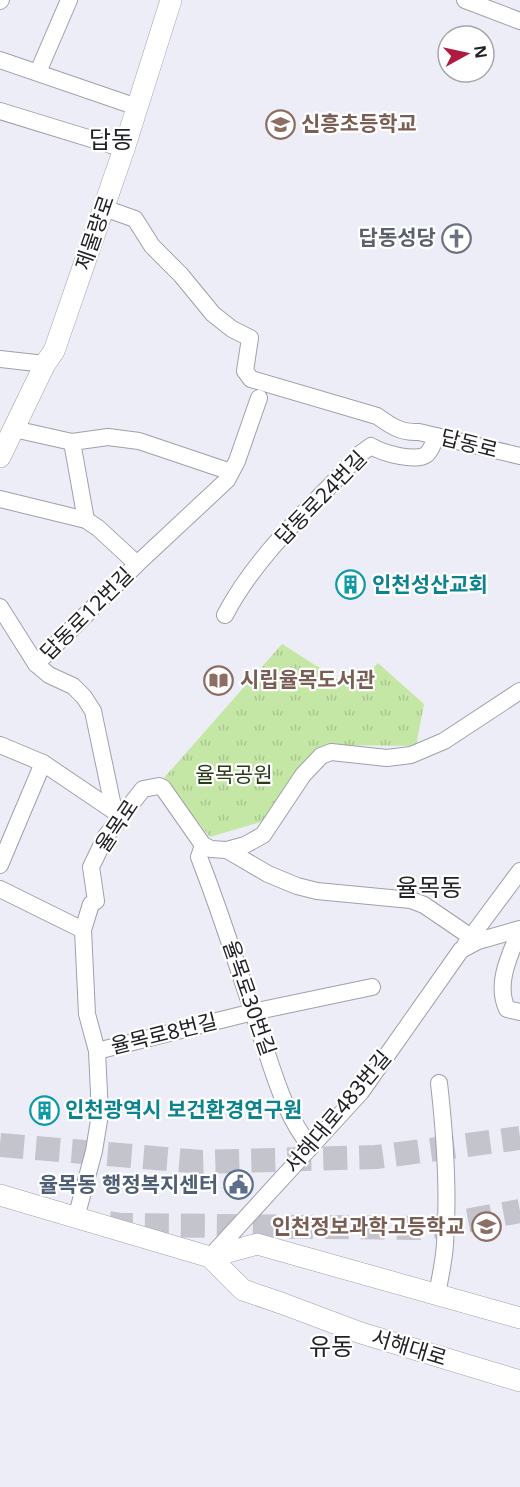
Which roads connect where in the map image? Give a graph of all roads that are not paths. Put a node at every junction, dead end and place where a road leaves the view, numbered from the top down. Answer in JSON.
{"nodes":[{"id":1,"x":69,"y":0,"type":"edge"},
{"id":2,"x":171,"y":0,"type":"edge"},
{"id":3,"x":465,"y":0,"type":"edge"},
{"id":4,"x":520,"y":21,"type":"edge"},
{"id":5,"x":0,"y":60,"type":"edge"},
{"id":6,"x":38,"y":72,"type":"junction"},
{"id":7,"x":137,"y":107,"type":"junction"},
{"id":8,"x":0,"y":111,"type":"edge"},
{"id":9,"x":124,"y":149,"type":"junction"},
{"id":10,"x":104,"y":208,"type":"junction"},
{"id":11,"x":0,"y":359,"type":"edge"},
{"id":12,"x":45,"y":364,"type":"junction"},
{"id":13,"x":260,"y":398,"type":"dead end"},
{"id":14,"x":436,"y":436,"type":"junction"},
{"id":15,"x":6,"y":442,"type":"edge"},
{"id":16,"x":72,"y":442,"type":"junction"},
{"id":17,"x":520,"y":456,"type":"edge"},
{"id":18,"x":231,"y":472,"type":"junction"},
{"id":19,"x":0,"y":499,"type":"edge"},
{"id":20,"x":92,"y":524,"type":"junction"},
{"id":21,"x":137,"y":564,"type":"junction"},
{"id":22,"x":0,"y":607,"type":"edge"},
{"id":23,"x":225,"y":615,"type":"dead end"},
{"id":24,"x":36,"y":664,"type":"junction"},
{"id":25,"x":520,"y":691,"type":"edge"},
{"id":26,"x":0,"y":745,"type":"edge"},
{"id":27,"x":43,"y":763,"type":"junction"},
{"id":28,"x":119,"y":811,"type":"junction"},
{"id":29,"x":202,"y":845,"type":"junction"},
{"id":30,"x":227,"y":850,"type":"junction"},
{"id":31,"x":0,"y":866,"type":"edge"},
{"id":32,"x":520,"y":871,"type":"edge"},
{"id":33,"x":0,"y":889,"type":"edge"},
{"id":34,"x":520,"y":929,"type":"edge"},
{"id":35,"x":83,"y":930,"type":"junction"},
{"id":36,"x":466,"y":943,"type":"junction"},
{"id":37,"x":372,"y":987,"type":"dead end"},
{"id":38,"x":253,"y":1012,"type":"junction"},
{"id":39,"x":520,"y":1012,"type":"edge"},
{"id":40,"x":96,"y":1051,"type":"junction"},
{"id":41,"x":439,"y":1083,"type":"dead end"},
{"id":42,"x":311,"y":1147,"type":"junction"},
{"id":43,"x":0,"y":1195,"type":"edge"},
{"id":44,"x":76,"y":1218,"type":"junction"},
{"id":45,"x":210,"y":1257,"type":"junction"},
{"id":46,"x":437,"y":1294,"type":"junction"},
{"id":47,"x":520,"y":1318,"type":"edge"},
{"id":48,"x":520,"y":1381,"type":"edge"}],
"edges":[{"from":1,"to":6,"type":"street"},
{"from":2,"to":7,"type":"main road","name":"제물량로"},
{"from":3,"to":4,"type":"street"},
{"from":5,"to":6,"type":"street"},
{"from":6,"to":7,"type":"street"},
{"from":7,"to":9,"type":"main road","name":"제물량로"},
{"from":8,"to":9,"type":"street"},
{"from":9,"to":10,"type":"main road","name":"제물량로"},
{"from":10,"to":12,"type":"main road","name":"제물량로"},
{"from":10,"to":14,"type":"street","name":"답동로"},
{"from":11,"to":12,"type":"street"},
{"from":12,"to":15,"type":"main road","name":"제물량로"},
{"from":13,"to":18,"type":"street","name":"답동로12번길"},
{"from":14,"to":17,"type":"street","name":"답동로"},
{"from":14,"to":23,"type":"street","name":"답동로24번길"},
{"from":15,"to":16,"type":"street"},
{"from":16,"to":18,"type":"street"},
{"from":16,"to":20,"type":"street"},
{"from":18,"to":21,"type":"street","name":"답동로12번길"},
{"from":19,"to":20,"type":"street"},
{"from":20,"to":21,"type":"street","name":"답동로12번길"},
{"from":21,"to":24,"type":"street","name":"답동로12번길"},
{"from":22,"to":24,"type":"street"},
{"from":24,"to":28,"type":"street"},
{"from":25,"to":30,"type":"street"},
{"from":26,"to":27,"type":"street"},
{"from":27,"to":28,"type":"street"},
{"from":27,"to":31,"type":"street"},
{"from":28,"to":29,"type":"street","name":"율목로"},
{"from":28,"to":35,"type":"street","name":"율목로"},
{"from":29,"to":30,"type":"street"},
{"from":29,"to":38,"type":"street","name":"율목로30번길"},
{"from":30,"to":36,"type":"street"},
{"from":32,"to":36,"type":"street","name":"서해대로483번길"},
{"from":33,"to":35,"type":"street"},
{"from":34,"to":36,"type":"street"},
{"from":34,"to":39,"type":"street"},
{"from":35,"to":40,"type":"street","name":"율목로"},
{"from":36,"to":42,"type":"street","name":"서해대로483번길"},
{"from":37,"to":38,"type":"street","name":"율목로8번길"},
{"from":38,"to":40,"type":"street","name":"율목로8번길"},
{"from":38,"to":42,"type":"street","name":"율목로30번길"},
{"from":40,"to":44,"type":"street","name":"율목로"},
{"from":41,"to":46,"type":"street"},
{"from":42,"to":45,"type":"street","name":"서해대로483번길"},
{"from":43,"to":44,"type":"main road","name":"서해대로"},
{"from":44,"to":45,"type":"main road","name":"서해대로"},
{"from":45,"to":46,"type":"main road"},
{"from":45,"to":48,"type":"main road","name":"서해대로"},
{"from":46,"to":47,"type":"main road"}]}
